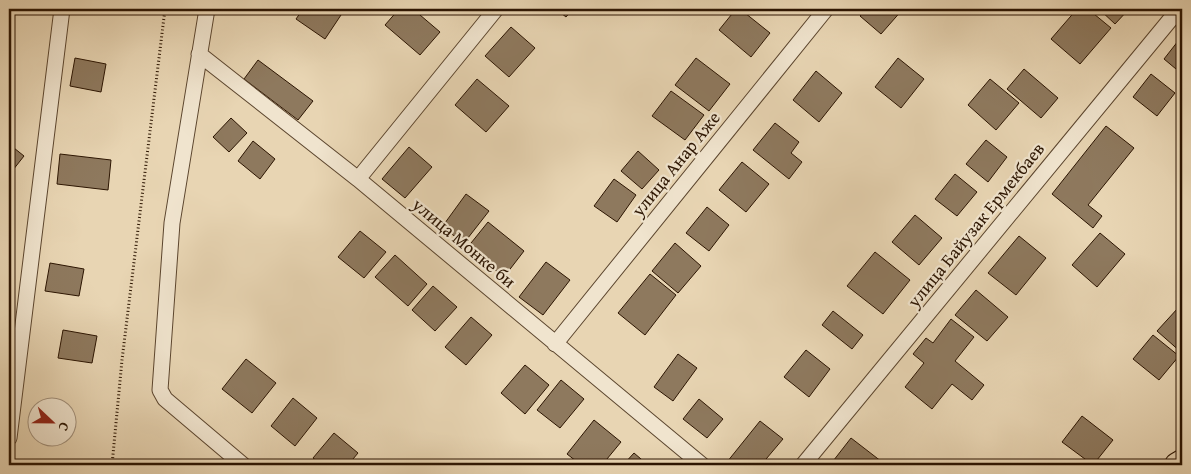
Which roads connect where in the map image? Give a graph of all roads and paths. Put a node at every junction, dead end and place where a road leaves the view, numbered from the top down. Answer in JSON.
{"nodes":[{"id":1,"x":62,"y":9,"type":"edge"},
{"id":2,"x":165,"y":9,"type":"edge"},
{"id":3,"x":207,"y":9,"type":"edge"},
{"id":4,"x":496,"y":9,"type":"edge"},
{"id":5,"x":826,"y":9,"type":"edge"},
{"id":6,"x":1179,"y":9,"type":"edge"},
{"id":7,"x":199,"y":54,"type":"junction"},
{"id":8,"x":358,"y":179,"type":"junction"},
{"id":9,"x":555,"y":344,"type":"junction"},
{"id":10,"x":14,"y":352,"type":"edge"},
{"id":11,"x":9,"y":438,"type":"edge"},
{"id":12,"x":1182,"y":462,"type":"edge"},
{"id":13,"x":112,"y":465,"type":"edge"},
{"id":14,"x":243,"y":465,"type":"edge"},
{"id":15,"x":702,"y":465,"type":"edge"},
{"id":16,"x":803,"y":465,"type":"edge"},
{"id":17,"x":1177,"y":465,"type":"edge"}],
"edges":[{"from":1,"to":10,"type":"street"},
{"from":2,"to":13,"type":"path"},
{"from":3,"to":7,"type":"street"},
{"from":4,"to":8,"type":"street"},
{"from":5,"to":9,"type":"street","name":"улица Анар Аже"},
{"from":6,"to":16,"type":"street","name":"улица Байузак Ермекбаев"},
{"from":7,"to":8,"type":"street","name":"улица Монке би"},
{"from":7,"to":14,"type":"street"},
{"from":8,"to":9,"type":"street","name":"улица Монке би"},
{"from":9,"to":15,"type":"street","name":"улица Монке би"},
{"from":10,"to":11,"type":"street"},
{"from":12,"to":17,"type":"main road"}]}
